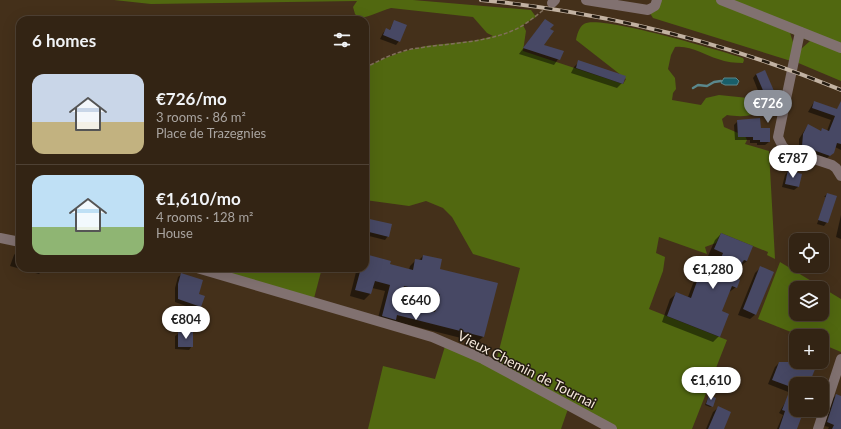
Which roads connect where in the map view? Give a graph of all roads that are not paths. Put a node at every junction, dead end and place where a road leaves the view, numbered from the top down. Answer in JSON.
{"nodes":[{"id":1,"x":586,"y":0,"type":"edge"},
{"id":2,"x":657,"y":0,"type":"edge"},
{"id":3,"x":721,"y":0,"type":"edge"},
{"id":4,"x":800,"y":32,"type":"junction"},
{"id":5,"x":841,"y":48,"type":"edge"},
{"id":6,"x":841,"y":176,"type":"edge"},
{"id":7,"x":0,"y":238,"type":"edge"},
{"id":8,"x":16,"y":241,"type":"edge"},
{"id":9,"x":211,"y":272,"type":"edge"},
{"id":10,"x":841,"y":359,"type":"edge"},
{"id":11,"x":612,"y":429,"type":"edge"},
{"id":12,"x":818,"y":429,"type":"edge"}],
"edges":[{"from":1,"to":2,"type":"street"},
{"from":3,"to":4,"type":"street"},
{"from":4,"to":5,"type":"street"},
{"from":4,"to":6,"type":"street"},
{"from":7,"to":8,"type":"street"},
{"from":9,"to":11,"type":"street","name":"Vieux Chemin de Tournai"},
{"from":10,"to":12,"type":"street"}]}
